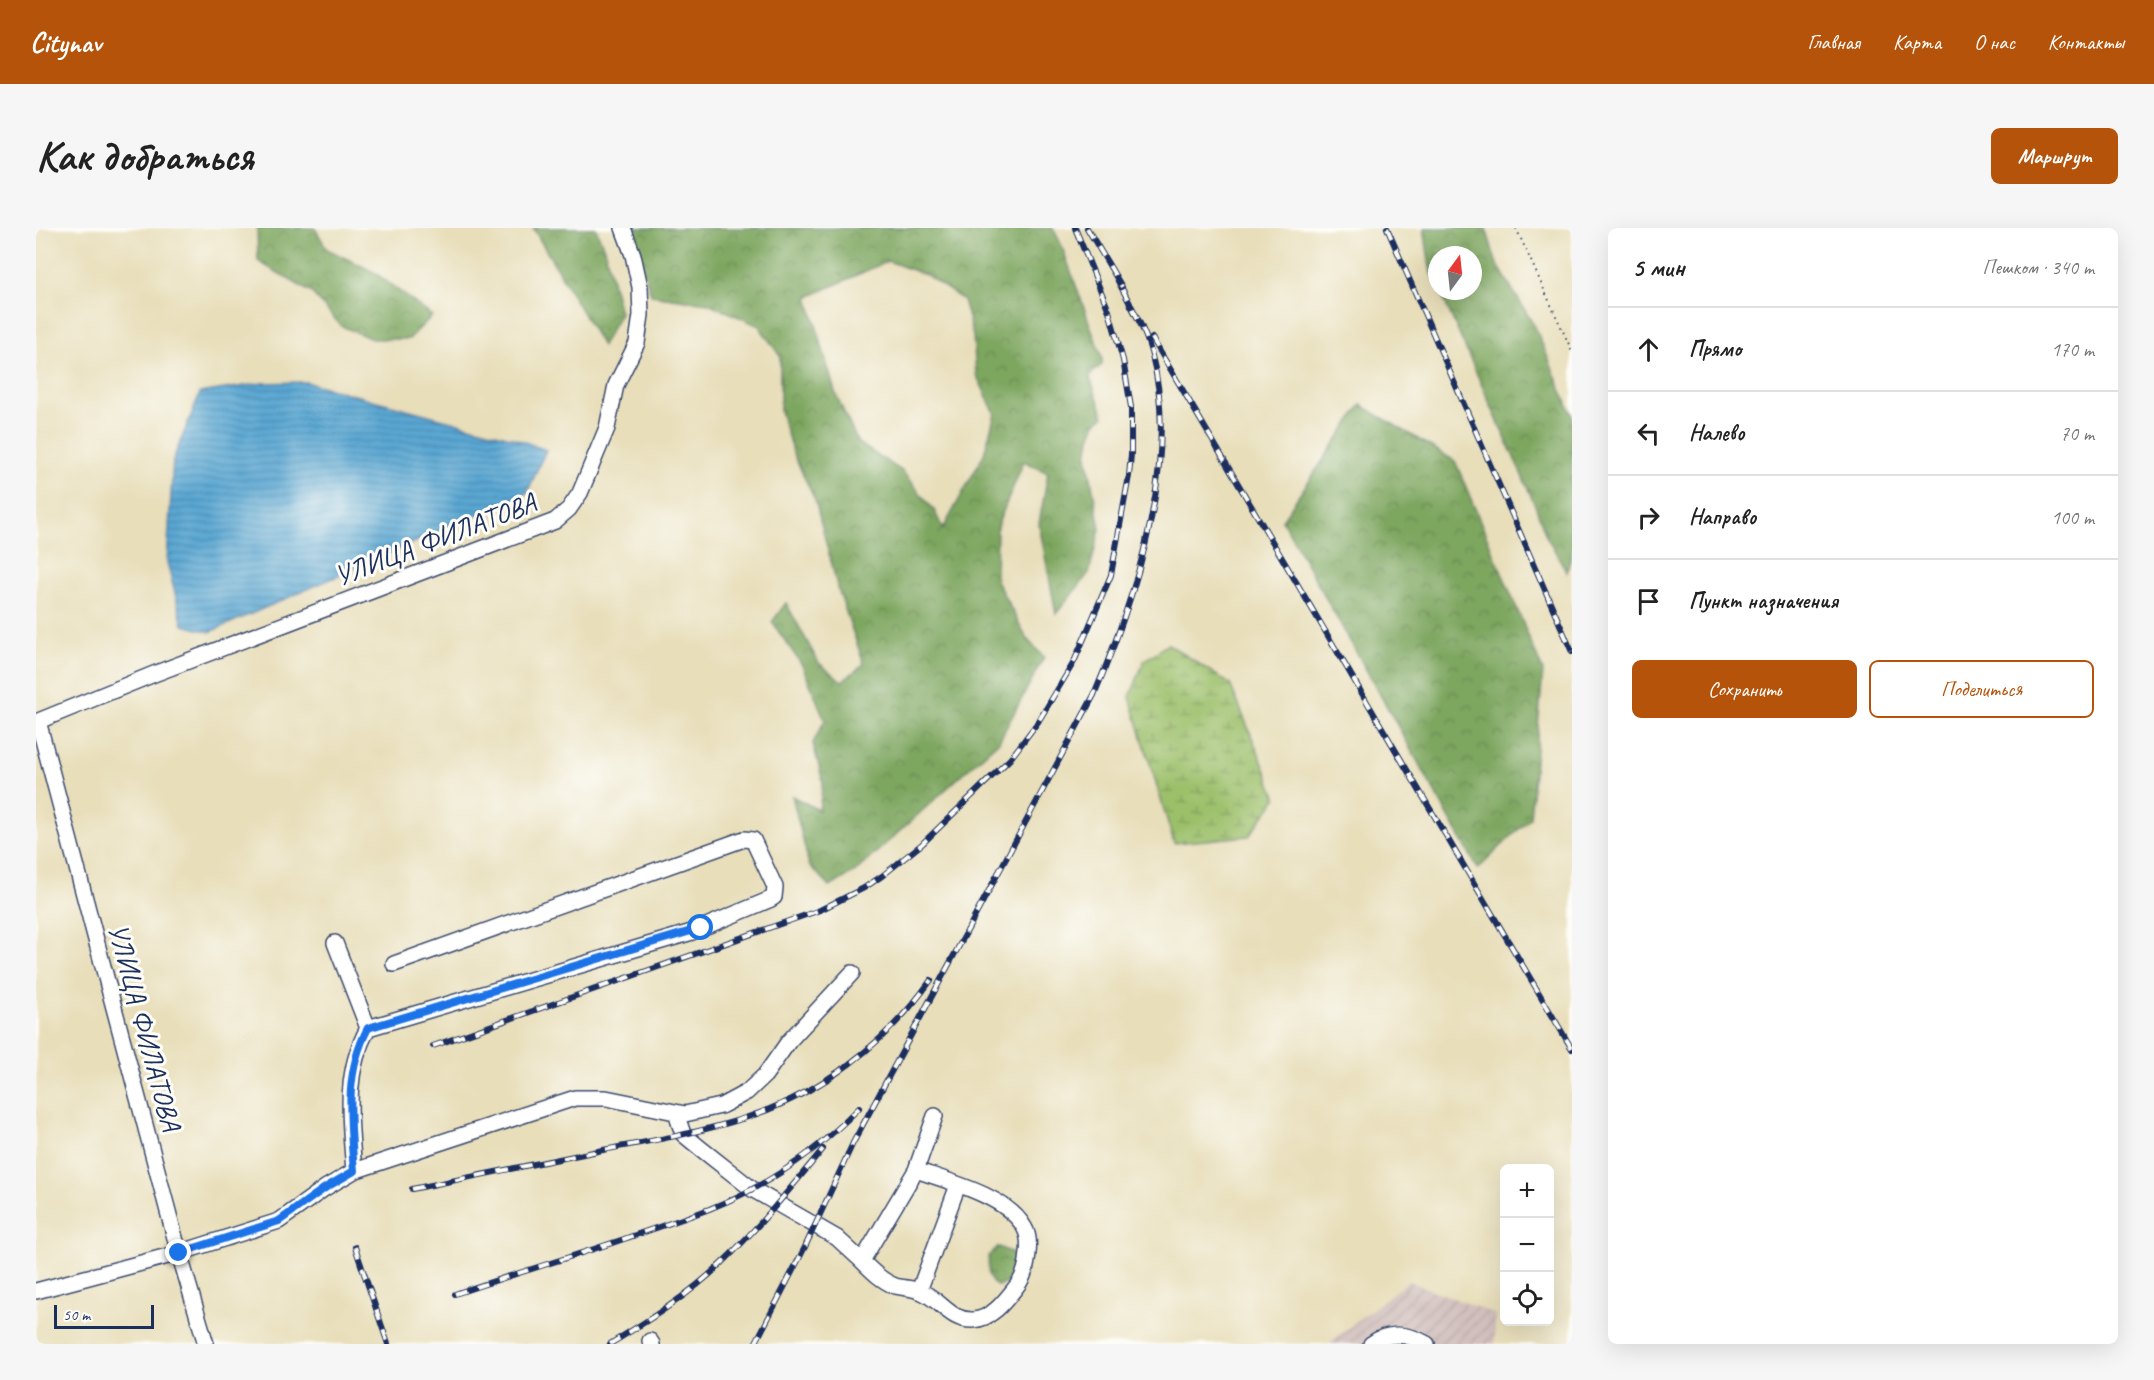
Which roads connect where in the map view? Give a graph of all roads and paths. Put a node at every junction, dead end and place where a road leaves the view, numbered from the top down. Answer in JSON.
{"nodes":[{"id":1,"x":623,"y":228,"type":"edge"},
{"id":2,"x":1516,"y":228,"type":"edge"},
{"id":3,"x":1572,"y":351,"type":"edge"},
{"id":4,"x":37,"y":722,"type":"edge"},
{"id":5,"x":335,"y":943,"type":"dead end"},
{"id":6,"x":394,"y":964,"type":"dead end"},
{"id":7,"x":852,"y":972,"type":"dead end"},
{"id":8,"x":368,"y":1028,"type":"junction"},
{"id":9,"x":676,"y":1113,"type":"junction"},
{"id":10,"x":935,"y":1116,"type":"dead end"},
{"id":11,"x":916,"y":1170,"type":"junction"},
{"id":12,"x":354,"y":1171,"type":"junction"},
{"id":13,"x":958,"y":1185,"type":"junction"},
{"id":14,"x":179,"y":1253,"type":"junction"},
{"id":15,"x":862,"y":1261,"type":"junction"},
{"id":16,"x":36,"y":1291,"type":"edge"},
{"id":17,"x":919,"y":1291,"type":"junction"},
{"id":18,"x":206,"y":1344,"type":"edge"},
{"id":19,"x":1371,"y":1344,"type":"edge"},
{"id":20,"x":1427,"y":1344,"type":"edge"}],
"edges":[{"from":1,"to":4,"type":"street","name":"УЛИЦА ФИЛАТОВА"},
{"from":2,"to":3,"type":"path"},
{"from":4,"to":14,"type":"street","name":"УЛИЦА ФИЛАТОВА"},
{"from":5,"to":8,"type":"street"},
{"from":6,"to":8,"type":"street"},
{"from":7,"to":9,"type":"street"},
{"from":8,"to":12,"type":"street"},
{"from":9,"to":12,"type":"street"},
{"from":9,"to":15,"type":"street"},
{"from":10,"to":11,"type":"street"},
{"from":11,"to":13,"type":"street"},
{"from":11,"to":15,"type":"street"},
{"from":12,"to":14,"type":"street"},
{"from":13,"to":17,"type":"street"},
{"from":13,"to":17,"type":"street"},
{"from":14,"to":16,"type":"street"},
{"from":14,"to":18,"type":"street","name":"УЛИЦА ФИЛАТОВА"},
{"from":15,"to":17,"type":"street"},
{"from":19,"to":20,"type":"street"}]}
